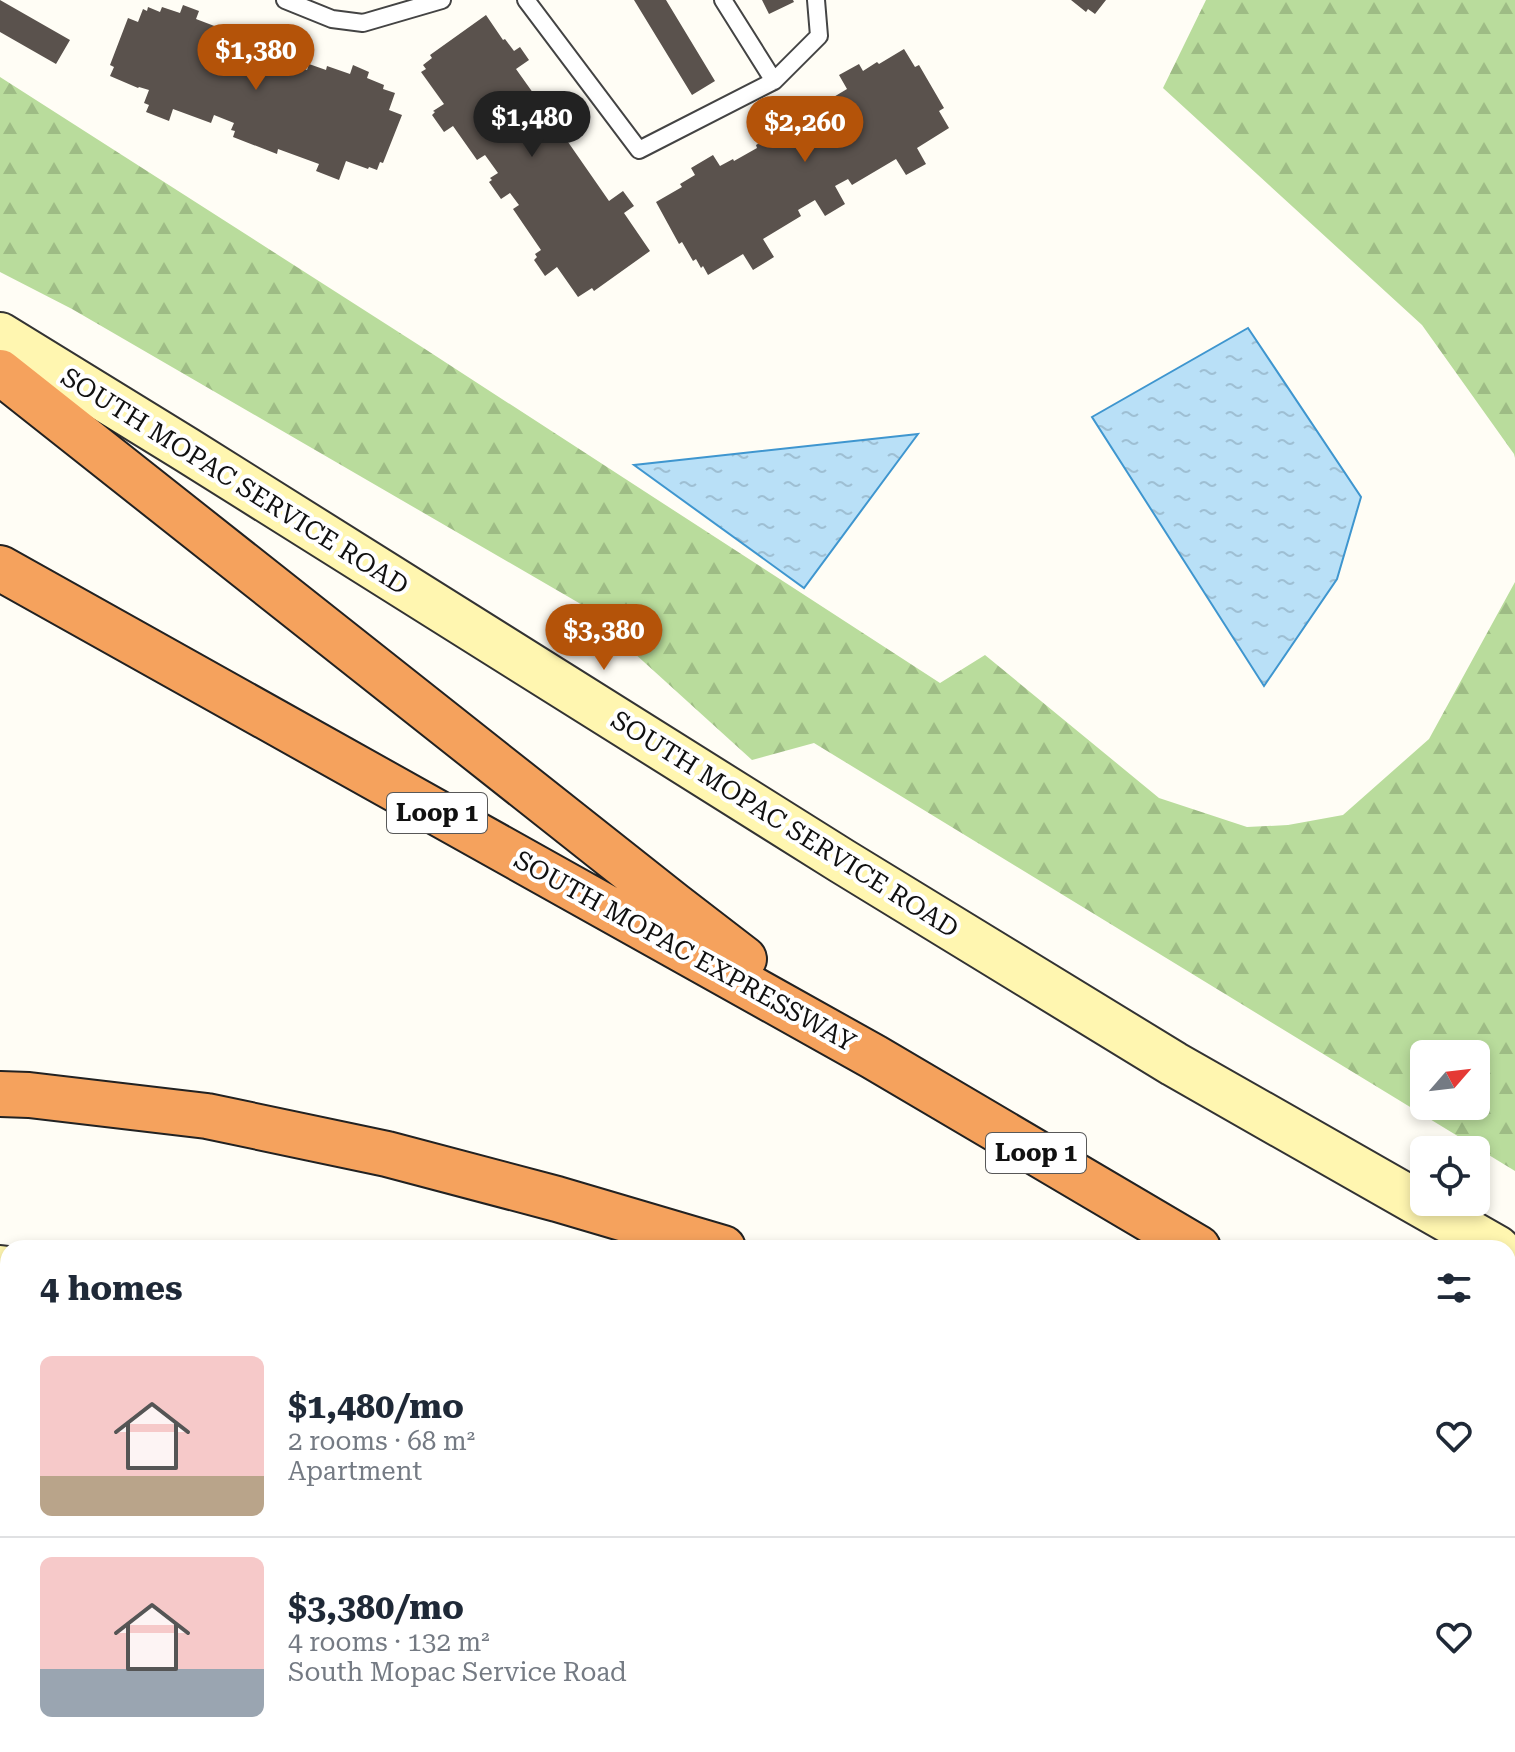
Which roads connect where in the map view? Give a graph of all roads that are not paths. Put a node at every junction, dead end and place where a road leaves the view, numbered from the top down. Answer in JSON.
{"nodes":[{"id":1,"x":285,"y":0,"type":"edge"},
{"id":2,"x":442,"y":0,"type":"edge"},
{"id":3,"x":526,"y":0,"type":"edge"},
{"id":4,"x":723,"y":0,"type":"edge"},
{"id":5,"x":816,"y":0,"type":"edge"},
{"id":6,"x":774,"y":81,"type":"junction"},
{"id":7,"x":0,"y":335,"type":"edge"},
{"id":8,"x":0,"y":372,"type":"edge"},
{"id":9,"x":0,"y":568,"type":"edge"},
{"id":10,"x":874,"y":1057,"type":"junction"},
{"id":11,"x":0,"y":1094,"type":"edge"},
{"id":12,"x":695,"y":1240,"type":"edge"},
{"id":13,"x":1184,"y":1240,"type":"edge"},
{"id":14,"x":1483,"y":1240,"type":"edge"}],
"edges":[{"from":1,"to":2,"type":"lane"},
{"from":3,"to":6,"type":"lane"},
{"from":4,"to":6,"type":"lane"},
{"from":5,"to":6,"type":"lane"},
{"from":7,"to":14,"type":"main road","name":"SOUTH MOPAC SERVICE ROAD"},
{"from":8,"to":10,"type":"highway"},
{"from":9,"to":10,"type":"highway","name":"SOUTH MOPAC EXPRESSWAY","number":"Loop 1"},
{"from":10,"to":13,"type":"highway","name":"SOUTH MOPAC EXPRESSWAY","number":"Loop 1"},
{"from":11,"to":12,"type":"highway"}]}
